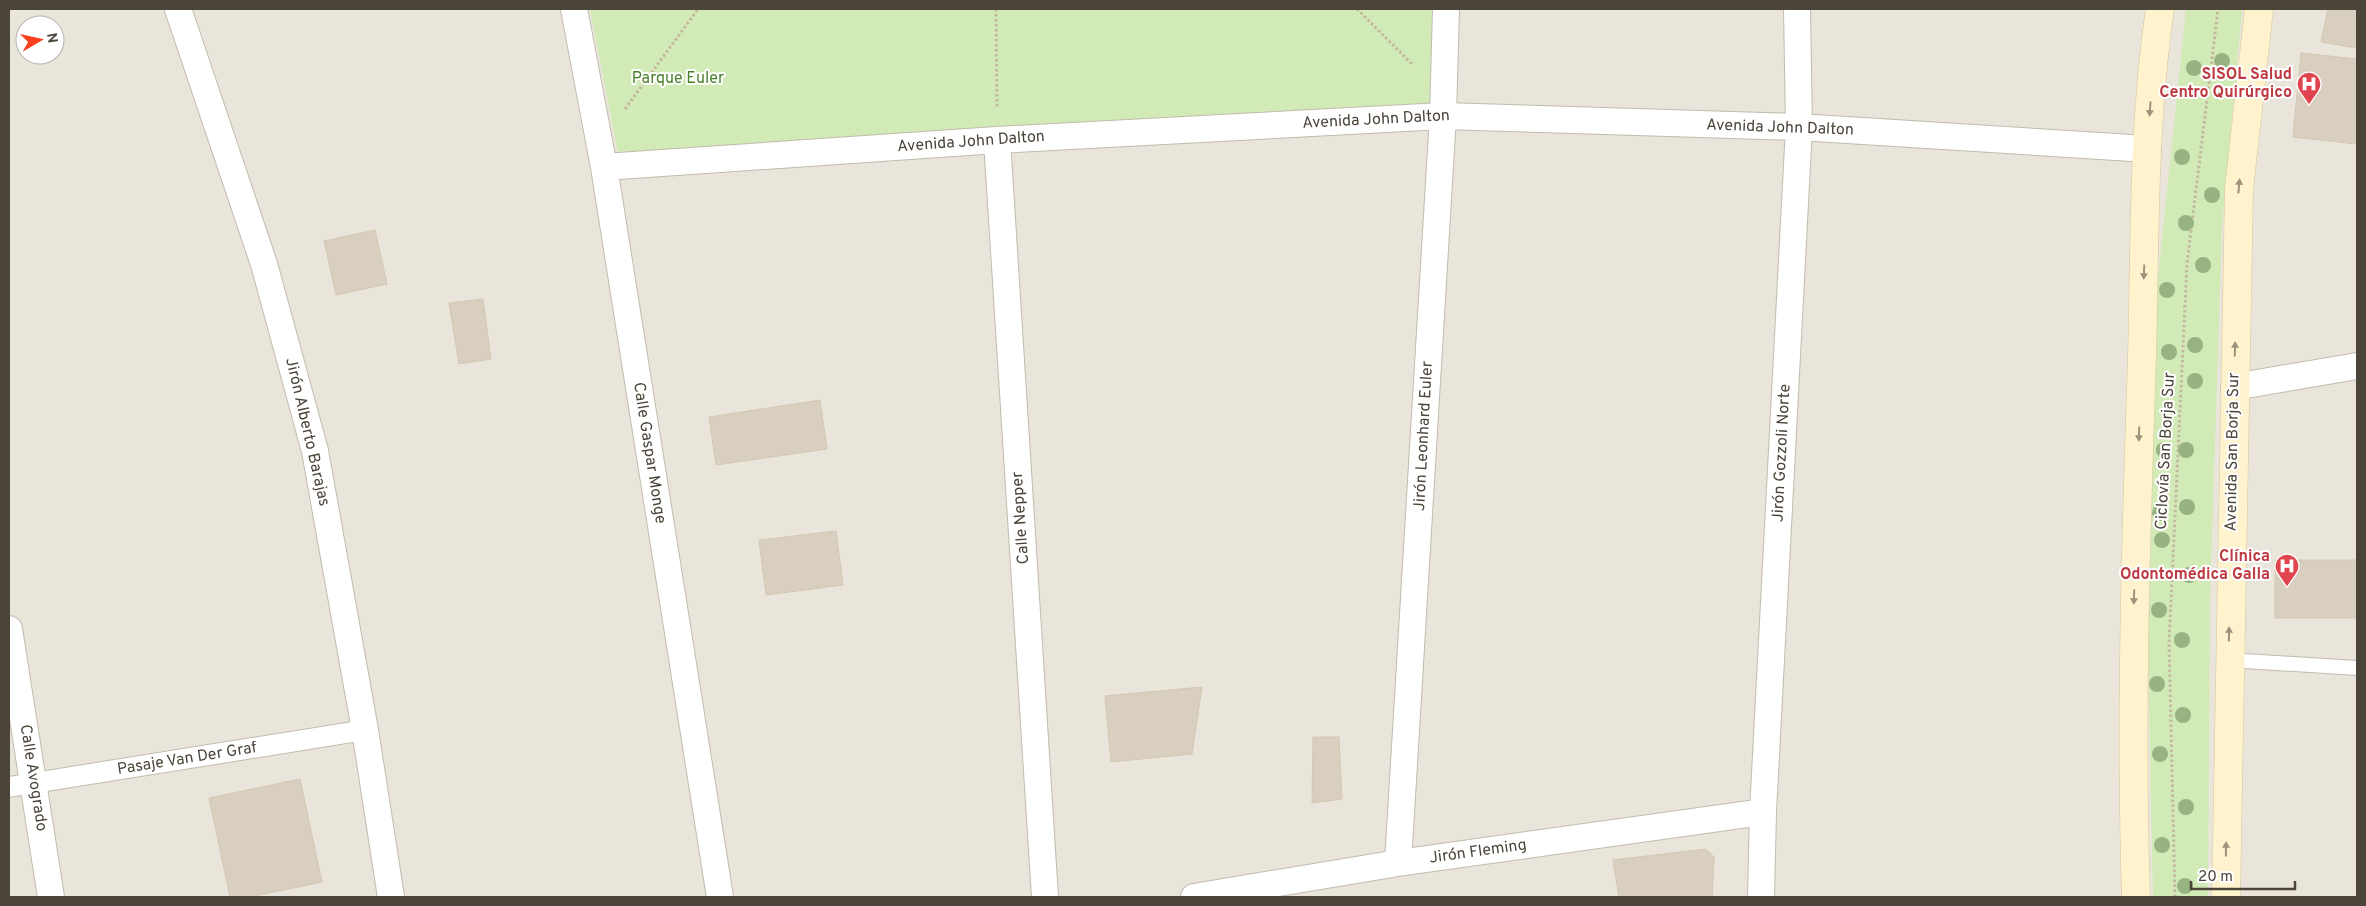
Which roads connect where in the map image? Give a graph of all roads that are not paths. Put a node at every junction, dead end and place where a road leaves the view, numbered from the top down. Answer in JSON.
{"nodes":[{"id":1,"x":178,"y":9,"type":"edge"},
{"id":2,"x":574,"y":9,"type":"edge"},
{"id":3,"x":1446,"y":9,"type":"edge"},
{"id":4,"x":1797,"y":9,"type":"edge"},
{"id":5,"x":2160,"y":9,"type":"edge"},
{"id":6,"x":2259,"y":9,"type":"edge"},
{"id":7,"x":1444,"y":106,"type":"junction"},
{"id":8,"x":1799,"y":127,"type":"junction"},
{"id":9,"x":998,"y":140,"type":"junction"},
{"id":10,"x":2148,"y":149,"type":"junction"},
{"id":11,"x":602,"y":156,"type":"junction"},
{"id":12,"x":2357,"y":366,"type":"edge"},
{"id":13,"x":2234,"y":387,"type":"junction"},
{"id":14,"x":9,"y":629,"type":"edge"},
{"id":15,"x":2229,"y":660,"type":"junction"},
{"id":16,"x":2357,"y":668,"type":"edge"},
{"id":17,"x":365,"y":730,"type":"junction"},
{"id":18,"x":21,"y":785,"type":"edge"},
{"id":19,"x":1763,"y":812,"type":"junction"},
{"id":20,"x":1398,"y":863,"type":"junction"},
{"id":21,"x":51,"y":897,"type":"edge"},
{"id":22,"x":390,"y":897,"type":"edge"},
{"id":23,"x":720,"y":897,"type":"edge"},
{"id":24,"x":1044,"y":897,"type":"edge"},
{"id":25,"x":1194,"y":897,"type":"edge"},
{"id":26,"x":1761,"y":897,"type":"edge"},
{"id":27,"x":2136,"y":897,"type":"edge"},
{"id":28,"x":2226,"y":897,"type":"edge"}],
"edges":[{"from":1,"to":17,"type":"street","name":"Jirón Alberto Barajas"},
{"from":2,"to":11,"type":"street","name":"Calle Gaspar Monge"},
{"from":3,"to":7,"type":"street","name":"Jirón Leonhard Euler"},
{"from":4,"to":8,"type":"street","name":"Jirón Gozzoli Norte"},
{"from":5,"to":10,"type":"main road","one_way":true},
{"from":13,"to":6,"type":"main road","name":"Avenida San Borja Sur","one_way":true},
{"from":7,"to":8,"type":"street","name":"Avenida John Dalton"},
{"from":7,"to":9,"type":"street","name":"Avenida John Dalton"},
{"from":7,"to":20,"type":"street","name":"Jirón Leonhard Euler"},
{"from":8,"to":10,"type":"street","name":"Avenida John Dalton"},
{"from":8,"to":19,"type":"street","name":"Jirón Gozzoli Norte"},
{"from":9,"to":11,"type":"street","name":"Avenida John Dalton"},
{"from":9,"to":24,"type":"street","name":"Calle Nepper"},
{"from":10,"to":27,"type":"main road","one_way":true},
{"from":11,"to":23,"type":"street","name":"Calle Gaspar Monge"},
{"from":12,"to":13,"type":"street"},
{"from":15,"to":13,"type":"main road","name":"Avenida San Borja Sur","one_way":true},
{"from":14,"to":18,"type":"street","name":"Calle Avogrado"},
{"from":15,"to":16,"type":"lane"},
{"from":28,"to":15,"type":"main road","name":"Avenida San Borja Sur","one_way":true},
{"from":17,"to":18,"type":"street","name":"Pasaje Van Der Graf"},
{"from":17,"to":22,"type":"street","name":"Jirón Alberto Barajas"},
{"from":18,"to":21,"type":"street","name":"Calle Avogrado"},
{"from":19,"to":20,"type":"street","name":"Jirón Fleming"},
{"from":19,"to":26,"type":"street","name":"Jirón Gozzoli Norte"},
{"from":20,"to":25,"type":"street","name":"Jirón Fleming"}]}
